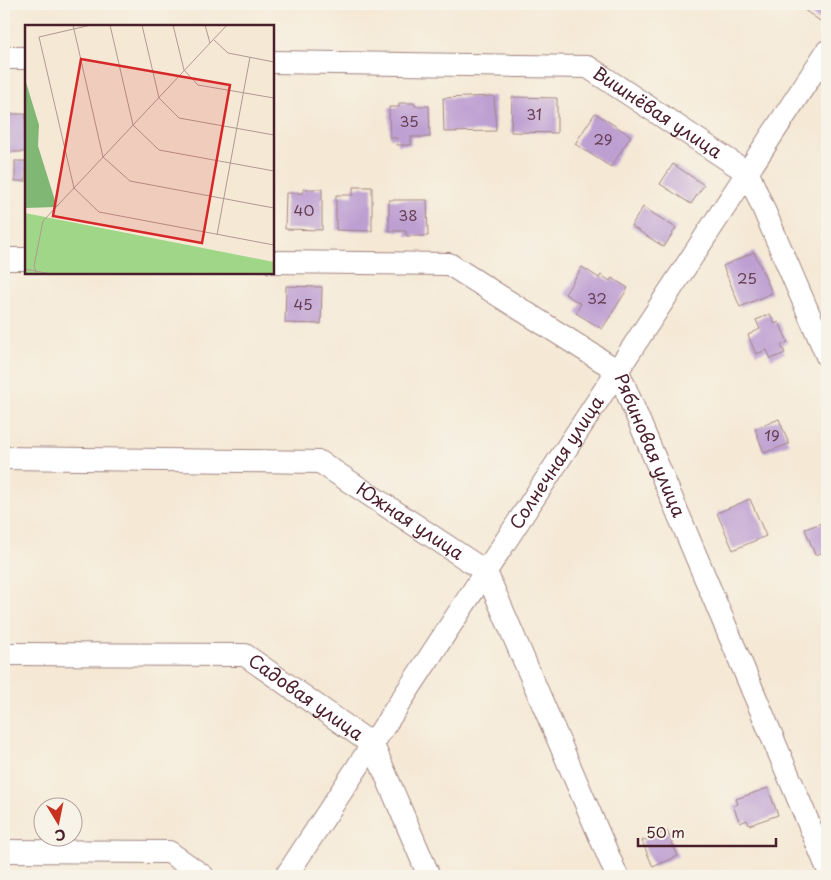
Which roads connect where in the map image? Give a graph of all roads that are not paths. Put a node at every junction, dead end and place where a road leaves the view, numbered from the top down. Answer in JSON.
{"nodes":[{"id":1,"x":827,"y":51,"type":"edge"},
{"id":2,"x":4,"y":58,"type":"edge"},
{"id":3,"x":25,"y":58,"type":"edge"},
{"id":4,"x":274,"y":62,"type":"edge"},
{"id":5,"x":748,"y":173,"type":"junction"},
{"id":6,"x":4,"y":259,"type":"edge"},
{"id":7,"x":25,"y":259,"type":"edge"},
{"id":8,"x":274,"y":262,"type":"edge"},
{"id":9,"x":827,"y":356,"type":"edge"},
{"id":10,"x":618,"y":371,"type":"junction"},
{"id":11,"x":4,"y":458,"type":"edge"},
{"id":12,"x":486,"y":572,"type":"junction"},
{"id":13,"x":4,"y":654,"type":"edge"},
{"id":14,"x":373,"y":744,"type":"junction"},
{"id":15,"x":4,"y":851,"type":"edge"},
{"id":16,"x":827,"y":867,"type":"edge"},
{"id":17,"x":203,"y":876,"type":"edge"},
{"id":18,"x":286,"y":876,"type":"edge"},
{"id":19,"x":429,"y":876,"type":"edge"},
{"id":20,"x":617,"y":876,"type":"edge"}],
"edges":[{"from":1,"to":5,"type":"street","name":"Солнечная улица"},
{"from":2,"to":3,"type":"street"},
{"from":4,"to":5,"type":"street","name":"Вишнёвая улица"},
{"from":5,"to":9,"type":"street"},
{"from":5,"to":10,"type":"street","name":"Солнечная улица"},
{"from":6,"to":7,"type":"street"},
{"from":8,"to":10,"type":"street","name":"Рябиновая улица"},
{"from":10,"to":12,"type":"street","name":"Солнечная улица"},
{"from":10,"to":16,"type":"street","name":"Рябиновая улица"},
{"from":11,"to":12,"type":"street","name":"Южная улица"},
{"from":12,"to":14,"type":"street","name":"Солнечная улица"},
{"from":12,"to":20,"type":"street"},
{"from":13,"to":14,"type":"street","name":"Садовая улица"},
{"from":14,"to":18,"type":"street","name":"Солнечная улица"},
{"from":14,"to":19,"type":"street","name":"Садовая улица"},
{"from":15,"to":17,"type":"street"}]}
